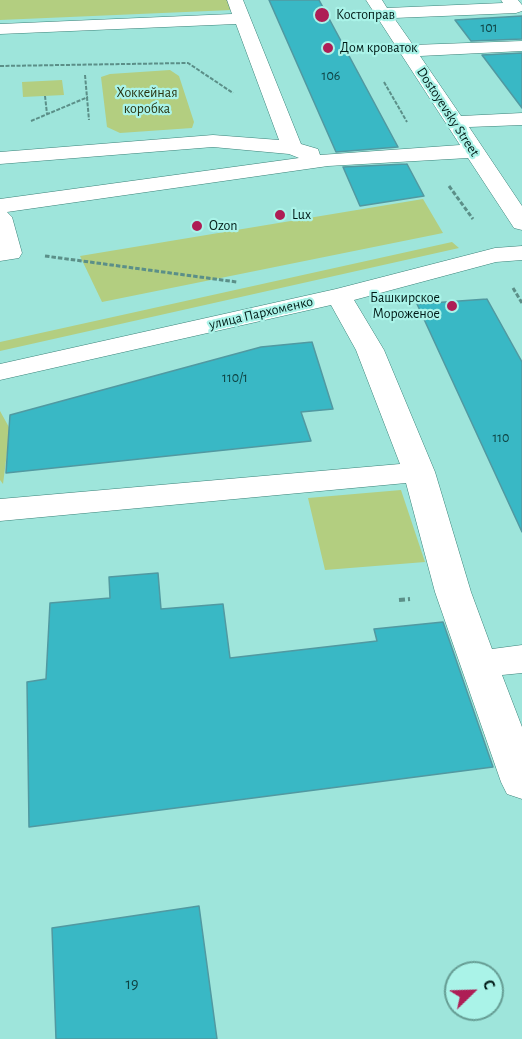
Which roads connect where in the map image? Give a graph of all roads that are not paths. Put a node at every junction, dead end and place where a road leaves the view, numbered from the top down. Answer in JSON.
{"nodes":[{"id":1,"x":235,"y":0,"type":"edge"},
{"id":2,"x":516,"y":5,"type":"edge"},
{"id":3,"x":378,"y":6,"type":"edge"},
{"id":4,"x":241,"y":19,"type":"junction"},
{"id":5,"x":0,"y":29,"type":"edge"},
{"id":6,"x":522,"y":46,"type":"edge"},
{"id":7,"x":407,"y":51,"type":"junction"},
{"id":8,"x":522,"y":119,"type":"edge"},
{"id":9,"x":455,"y":122,"type":"junction"},
{"id":10,"x":292,"y":148,"type":"junction"},
{"id":11,"x":474,"y":151,"type":"junction"},
{"id":12,"x":0,"y":158,"type":"edge"},
{"id":13,"x":328,"y":160,"type":"junction"},
{"id":14,"x":0,"y":206,"type":"edge"},
{"id":15,"x":0,"y":217,"type":"edge"},
{"id":16,"x":522,"y":224,"type":"edge"},
{"id":17,"x":522,"y":253,"type":"edge"},
{"id":18,"x":0,"y":254,"type":"edge"},
{"id":19,"x":339,"y":296,"type":"junction"},
{"id":20,"x":0,"y":372,"type":"edge"},
{"id":21,"x":418,"y":472,"type":"junction"},
{"id":22,"x":0,"y":510,"type":"edge"},
{"id":23,"x":522,"y":659,"type":"edge"},
{"id":24,"x":480,"y":664,"type":"junction"},
{"id":25,"x":522,"y":782,"type":"edge"}],
"edges":[{"from":1,"to":4,"type":"street"},
{"from":2,"to":3,"type":"street"},
{"from":3,"to":7,"type":"street","name":"Dostoyevsky Street"},
{"from":4,"to":5,"type":"street"},
{"from":4,"to":10,"type":"street"},
{"from":6,"to":7,"type":"street"},
{"from":7,"to":9,"type":"street","name":"Dostoyevsky Street"},
{"from":8,"to":9,"type":"street"},
{"from":9,"to":11,"type":"street","name":"Dostoyevsky Street"},
{"from":10,"to":12,"type":"street"},
{"from":10,"to":13,"type":"street"},
{"from":11,"to":13,"type":"street"},
{"from":11,"to":16,"type":"street","name":"Dostoyevsky Street"},
{"from":13,"to":14,"type":"street"},
{"from":15,"to":18,"type":"street"},
{"from":17,"to":19,"type":"street","name":"улица Пархоменко"},
{"from":19,"to":20,"type":"street","name":"улица Пархоменко"},
{"from":19,"to":21,"type":"street"},
{"from":21,"to":22,"type":"street"},
{"from":21,"to":24,"type":"street"},
{"from":23,"to":24,"type":"street"},
{"from":24,"to":25,"type":"street"}]}
